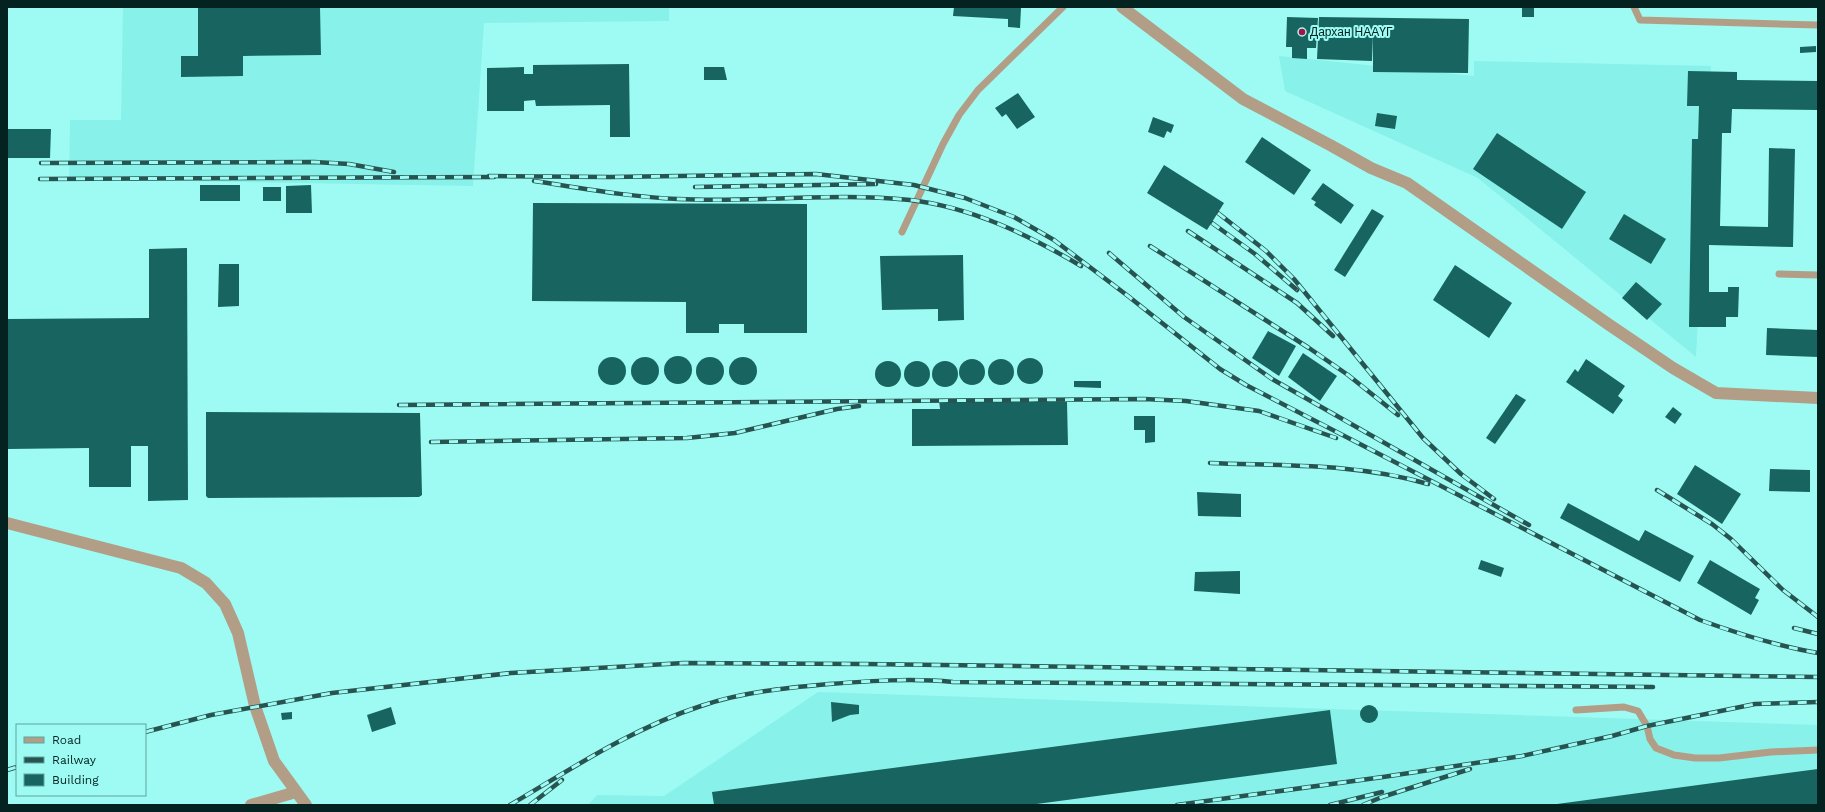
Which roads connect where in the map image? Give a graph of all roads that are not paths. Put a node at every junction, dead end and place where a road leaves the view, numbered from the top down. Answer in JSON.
{"nodes":[{"id":1,"x":1063,"y":7,"type":"edge"},
{"id":2,"x":1122,"y":7,"type":"edge"},
{"id":3,"x":1634,"y":7,"type":"edge"},
{"id":4,"x":1818,"y":25,"type":"edge"},
{"id":5,"x":902,"y":232,"type":"dead end"},
{"id":6,"x":1779,"y":274,"type":"dead end"},
{"id":7,"x":1818,"y":275,"type":"edge"},
{"id":8,"x":1818,"y":398,"type":"edge"},
{"id":9,"x":7,"y":523,"type":"edge"},
{"id":10,"x":1576,"y":710,"type":"dead end"},
{"id":11,"x":1818,"y":750,"type":"edge"},
{"id":12,"x":296,"y":792,"type":"junction"},
{"id":13,"x":251,"y":805,"type":"edge"},
{"id":14,"x":306,"y":805,"type":"edge"}],
"edges":[{"from":1,"to":5,"type":"lane"},
{"from":2,"to":8,"type":"street"},
{"from":3,"to":4,"type":"lane"},
{"from":6,"to":7,"type":"lane"},
{"from":9,"to":12,"type":"street"},
{"from":10,"to":11,"type":"lane"},
{"from":12,"to":13,"type":"street"},
{"from":12,"to":14,"type":"street"}]}
